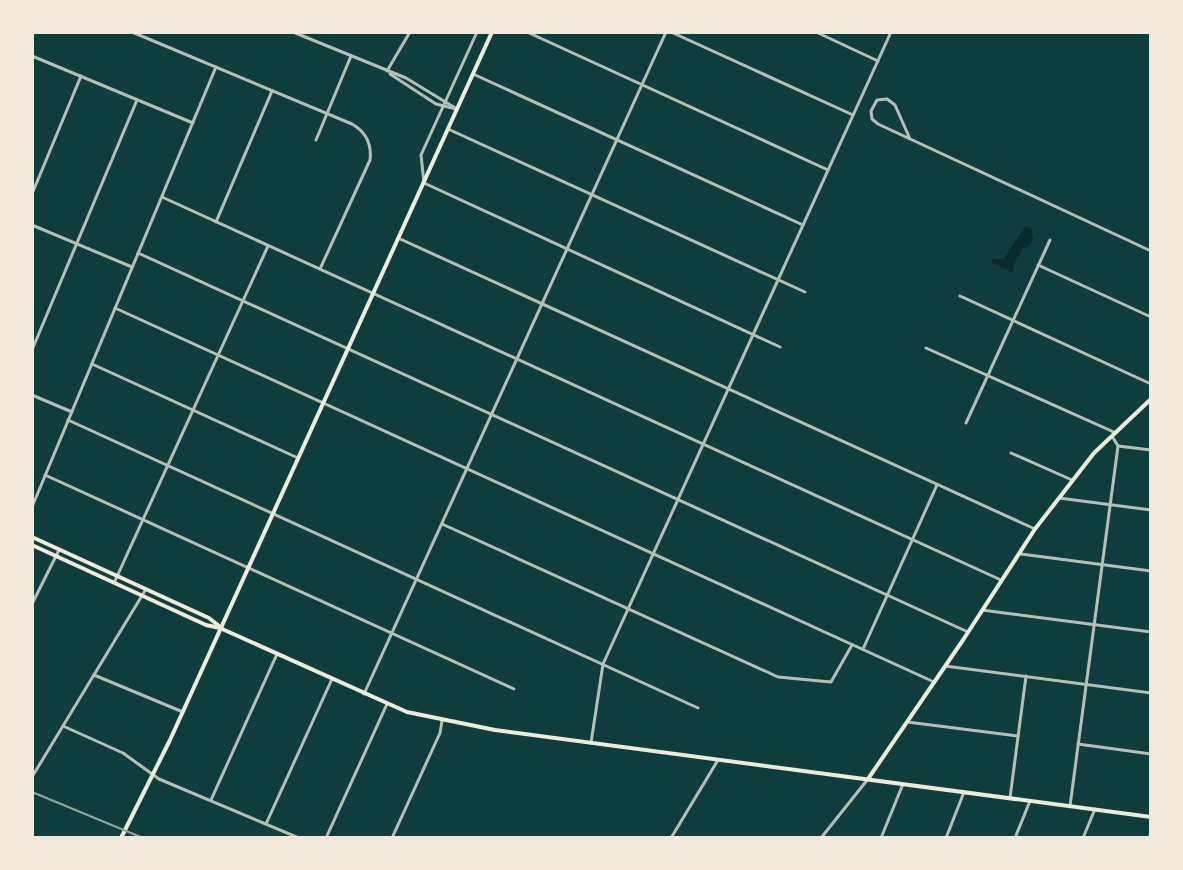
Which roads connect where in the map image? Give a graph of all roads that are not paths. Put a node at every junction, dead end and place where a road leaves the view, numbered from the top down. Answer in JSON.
{"nodes":[{"id":1,"x":132,"y":32,"type":"edge"},
{"id":2,"x":293,"y":32,"type":"edge"},
{"id":3,"x":410,"y":32,"type":"edge"},
{"id":4,"x":477,"y":32,"type":"edge"},
{"id":5,"x":492,"y":32,"type":"edge"},
{"id":6,"x":527,"y":32,"type":"edge"},
{"id":7,"x":668,"y":32,"type":"edge"},
{"id":8,"x":816,"y":32,"type":"edge"},
{"id":9,"x":891,"y":32,"type":"edge"},
{"id":10,"x":32,"y":56,"type":"edge"},
{"id":11,"x":351,"y":56,"type":"junction"},
{"id":12,"x":878,"y":61,"type":"junction"},
{"id":13,"x":216,"y":67,"type":"junction"},
{"id":14,"x":387,"y":71,"type":"junction"},
{"id":15,"x":473,"y":74,"type":"junction"},
{"id":16,"x":81,"y":76,"type":"junction"},
{"id":17,"x":642,"y":85,"type":"junction"},
{"id":18,"x":272,"y":91,"type":"junction"},
{"id":19,"x":137,"y":100,"type":"junction"},
{"id":20,"x":446,"y":101,"type":"junction"},
{"id":21,"x":443,"y":107,"type":"junction"},
{"id":22,"x":457,"y":109,"type":"junction"},
{"id":23,"x":327,"y":114,"type":"junction"},
{"id":24,"x":853,"y":115,"type":"junction"},
{"id":25,"x":193,"y":123,"type":"junction"},
{"id":26,"x":448,"y":129,"type":"junction"},
{"id":27,"x":910,"y":139,"type":"junction"},
{"id":28,"x":316,"y":140,"type":"dead end"},
{"id":29,"x":617,"y":140,"type":"junction"},
{"id":30,"x":828,"y":170,"type":"junction"},
{"id":31,"x":424,"y":183,"type":"junction"},
{"id":32,"x":32,"y":194,"type":"edge"},
{"id":33,"x":592,"y":195,"type":"junction"},
{"id":34,"x":162,"y":197,"type":"junction"},
{"id":35,"x":216,"y":222,"type":"junction"},
{"id":36,"x":32,"y":225,"type":"edge"},
{"id":37,"x":803,"y":225,"type":"junction"},
{"id":38,"x":398,"y":238,"type":"junction"},
{"id":39,"x":1050,"y":240,"type":"dead end"},
{"id":40,"x":77,"y":244,"type":"junction"},
{"id":41,"x":268,"y":246,"type":"junction"},
{"id":42,"x":567,"y":249,"type":"junction"},
{"id":43,"x":1151,"y":251,"type":"edge"},
{"id":44,"x":138,"y":253,"type":"junction"},
{"id":45,"x":1038,"y":265,"type":"junction"},
{"id":46,"x":132,"y":268,"type":"junction"},
{"id":47,"x":320,"y":269,"type":"junction"},
{"id":48,"x":778,"y":280,"type":"junction"},
{"id":49,"x":805,"y":292,"type":"dead end"},
{"id":50,"x":373,"y":293,"type":"junction"},
{"id":51,"x":960,"y":296,"type":"dead end"},
{"id":52,"x":243,"y":300,"type":"junction"},
{"id":53,"x":542,"y":304,"type":"junction"},
{"id":54,"x":115,"y":308,"type":"junction"},
{"id":55,"x":1151,"y":317,"type":"edge"},
{"id":56,"x":1013,"y":321,"type":"junction"},
{"id":57,"x":753,"y":335,"type":"junction"},
{"id":58,"x":780,"y":347,"type":"dead end"},
{"id":59,"x":348,"y":348,"type":"junction"},
{"id":60,"x":926,"y":348,"type":"dead end"},
{"id":61,"x":32,"y":350,"type":"edge"},
{"id":62,"x":218,"y":355,"type":"junction"},
{"id":63,"x":517,"y":359,"type":"junction"},
{"id":64,"x":92,"y":364,"type":"junction"},
{"id":65,"x":988,"y":375,"type":"junction"},
{"id":66,"x":1151,"y":384,"type":"edge"},
{"id":67,"x":728,"y":389,"type":"junction"},
{"id":68,"x":32,"y":395,"type":"edge"},
{"id":69,"x":1151,"y":399,"type":"edge"},
{"id":70,"x":323,"y":403,"type":"junction"},
{"id":71,"x":193,"y":410,"type":"junction"},
{"id":72,"x":72,"y":412,"type":"junction"},
{"id":73,"x":492,"y":414,"type":"junction"},
{"id":74,"x":68,"y":420,"type":"junction"},
{"id":75,"x":966,"y":423,"type":"dead end"},
{"id":76,"x":1114,"y":435,"type":"junction"},
{"id":77,"x":703,"y":444,"type":"junction"},
{"id":78,"x":1118,"y":446,"type":"junction"},
{"id":79,"x":1151,"y":450,"type":"edge"},
{"id":80,"x":1011,"y":453,"type":"dead end"},
{"id":81,"x":298,"y":458,"type":"junction"},
{"id":82,"x":168,"y":465,"type":"junction"},
{"id":83,"x":467,"y":469,"type":"junction"},
{"id":84,"x":45,"y":475,"type":"junction"},
{"id":85,"x":1072,"y":480,"type":"junction"},
{"id":86,"x":937,"y":485,"type":"junction"},
{"id":87,"x":1059,"y":498,"type":"junction"},
{"id":88,"x":678,"y":499,"type":"junction"},
{"id":89,"x":1110,"y":505,"type":"junction"},
{"id":90,"x":32,"y":507,"type":"edge"},
{"id":91,"x":1151,"y":510,"type":"edge"},
{"id":92,"x":273,"y":513,"type":"junction"},
{"id":93,"x":143,"y":520,"type":"junction"},
{"id":94,"x":442,"y":524,"type":"junction"},
{"id":95,"x":1035,"y":529,"type":"junction"},
{"id":96,"x":32,"y":537,"type":"edge"},
{"id":97,"x":913,"y":540,"type":"junction"},
{"id":98,"x":32,"y":545,"type":"edge"},
{"id":99,"x":59,"y":550,"type":"junction"},
{"id":100,"x":653,"y":554,"type":"junction"},
{"id":101,"x":1017,"y":554,"type":"junction"},
{"id":102,"x":56,"y":556,"type":"junction"},
{"id":103,"x":1102,"y":565,"type":"junction"},
{"id":104,"x":248,"y":568,"type":"junction"},
{"id":105,"x":1151,"y":571,"type":"edge"},
{"id":106,"x":117,"y":576,"type":"junction"},
{"id":107,"x":417,"y":579,"type":"junction"},
{"id":108,"x":1001,"y":580,"type":"junction"},
{"id":109,"x":114,"y":583,"type":"junction"},
{"id":110,"x":146,"y":589,"type":"junction"},
{"id":111,"x":142,"y":595,"type":"junction"},
{"id":112,"x":888,"y":595,"type":"junction"},
{"id":113,"x":32,"y":604,"type":"edge"},
{"id":114,"x":628,"y":609,"type":"junction"},
{"id":115,"x":982,"y":610,"type":"junction"},
{"id":116,"x":1094,"y":625,"type":"junction"},
{"id":117,"x":220,"y":628,"type":"junction"},
{"id":118,"x":968,"y":632,"type":"junction"},
{"id":119,"x":1151,"y":632,"type":"edge"},
{"id":120,"x":392,"y":633,"type":"junction"},
{"id":121,"x":852,"y":645,"type":"junction"},
{"id":122,"x":863,"y":649,"type":"junction"},
{"id":123,"x":277,"y":654,"type":"junction"},
{"id":124,"x":603,"y":664,"type":"junction"},
{"id":125,"x":945,"y":666,"type":"junction"},
{"id":126,"x":94,"y":675,"type":"junction"},
{"id":127,"x":1026,"y":676,"type":"junction"},
{"id":128,"x":332,"y":679,"type":"junction"},
{"id":129,"x":934,"y":682,"type":"junction"},
{"id":130,"x":1086,"y":684,"type":"junction"},
{"id":131,"x":514,"y":689,"type":"dead end"},
{"id":132,"x":1151,"y":693,"type":"edge"},
{"id":133,"x":364,"y":694,"type":"junction"},
{"id":134,"x":387,"y":704,"type":"junction"},
{"id":135,"x":698,"y":708,"type":"dead end"},
{"id":136,"x":183,"y":712,"type":"junction"},
{"id":137,"x":442,"y":721,"type":"junction"},
{"id":138,"x":907,"y":722,"type":"junction"},
{"id":139,"x":63,"y":726,"type":"junction"},
{"id":140,"x":1018,"y":736,"type":"junction"},
{"id":141,"x":591,"y":743,"type":"junction"},
{"id":142,"x":1078,"y":744,"type":"junction"},
{"id":143,"x":1151,"y":754,"type":"edge"},
{"id":144,"x":718,"y":760,"type":"junction"},
{"id":145,"x":152,"y":775,"type":"junction"},
{"id":146,"x":32,"y":777,"type":"edge"},
{"id":147,"x":868,"y":779,"type":"junction"},
{"id":148,"x":903,"y":784,"type":"junction"},
{"id":149,"x":964,"y":792,"type":"junction"},
{"id":150,"x":1010,"y":798,"type":"junction"},
{"id":151,"x":210,"y":801,"type":"junction"},
{"id":152,"x":1030,"y":801,"type":"junction"},
{"id":153,"x":1070,"y":806,"type":"junction"},
{"id":154,"x":1095,"y":809,"type":"junction"},
{"id":155,"x":1151,"y":817,"type":"edge"},
{"id":156,"x":266,"y":824,"type":"junction"},
{"id":157,"x":121,"y":838,"type":"edge"},
{"id":158,"x":299,"y":838,"type":"edge"},
{"id":159,"x":326,"y":838,"type":"edge"},
{"id":160,"x":392,"y":838,"type":"edge"},
{"id":161,"x":671,"y":838,"type":"edge"},
{"id":162,"x":821,"y":838,"type":"edge"},
{"id":163,"x":881,"y":838,"type":"edge"},
{"id":164,"x":946,"y":838,"type":"edge"},
{"id":165,"x":1015,"y":838,"type":"edge"},
{"id":166,"x":1083,"y":838,"type":"edge"}],
"edges":[{"from":1,"to":13,"type":"street"},
{"from":2,"to":11,"type":"street"},
{"from":3,"to":14,"type":"street"},
{"from":4,"to":20,"type":"street"},
{"from":5,"to":15,"type":"main road"},
{"from":6,"to":17,"type":"street"},
{"from":7,"to":17,"type":"street"},
{"from":7,"to":24,"type":"street"},
{"from":8,"to":12,"type":"street"},
{"from":9,"to":12,"type":"street"},
{"from":10,"to":16,"type":"street"},
{"from":11,"to":14,"type":"street"},
{"from":11,"to":23,"type":"street"},
{"from":12,"to":24,"type":"street"},
{"from":13,"to":18,"type":"street"},
{"from":13,"to":25,"type":"street"},
{"from":14,"to":20,"type":"street"},
{"from":14,"to":21,"type":"street"},
{"from":15,"to":22,"type":"main road"},
{"from":15,"to":29,"type":"street"},
{"from":16,"to":19,"type":"street"},
{"from":16,"to":32,"type":"street"},
{"from":17,"to":29,"type":"street"},
{"from":17,"to":30,"type":"street"},
{"from":18,"to":23,"type":"street"},
{"from":18,"to":35,"type":"street"},
{"from":19,"to":25,"type":"street"},
{"from":19,"to":40,"type":"street"},
{"from":20,"to":21,"type":"street"},
{"from":20,"to":22,"type":"street"},
{"from":21,"to":22,"type":"street"},
{"from":21,"to":31,"type":"street"},
{"from":22,"to":26,"type":"main road"},
{"from":23,"to":28,"type":"street"},
{"from":23,"to":47,"type":"street"},
{"from":24,"to":30,"type":"street"},
{"from":25,"to":34,"type":"street"},
{"from":26,"to":31,"type":"main road"},
{"from":26,"to":33,"type":"street"},
{"from":27,"to":27,"type":"street"},
{"from":27,"to":43,"type":"street"},
{"from":29,"to":33,"type":"street"},
{"from":29,"to":37,"type":"street"},
{"from":30,"to":37,"type":"street"},
{"from":31,"to":38,"type":"main road"},
{"from":31,"to":42,"type":"street"},
{"from":33,"to":42,"type":"street"},
{"from":33,"to":48,"type":"street"},
{"from":34,"to":35,"type":"street"},
{"from":34,"to":44,"type":"street"},
{"from":35,"to":41,"type":"street"},
{"from":36,"to":40,"type":"street"},
{"from":37,"to":48,"type":"street"},
{"from":38,"to":50,"type":"main road"},
{"from":38,"to":53,"type":"street"},
{"from":39,"to":45,"type":"street"},
{"from":40,"to":46,"type":"street"},
{"from":40,"to":61,"type":"street"},
{"from":41,"to":47,"type":"street"},
{"from":41,"to":52,"type":"street"},
{"from":42,"to":53,"type":"street"},
{"from":42,"to":57,"type":"street"},
{"from":44,"to":46,"type":"street"},
{"from":44,"to":52,"type":"street"},
{"from":45,"to":55,"type":"street"},
{"from":45,"to":56,"type":"street"},
{"from":46,"to":54,"type":"street"},
{"from":47,"to":50,"type":"street"},
{"from":48,"to":49,"type":"street"},
{"from":48,"to":57,"type":"street"},
{"from":50,"to":59,"type":"main road"},
{"from":50,"to":63,"type":"street"},
{"from":51,"to":56,"type":"street"},
{"from":52,"to":59,"type":"street"},
{"from":52,"to":62,"type":"street"},
{"from":53,"to":63,"type":"street"},
{"from":53,"to":67,"type":"street"},
{"from":54,"to":62,"type":"street"},
{"from":54,"to":64,"type":"street"},
{"from":56,"to":65,"type":"street"},
{"from":56,"to":66,"type":"street"},
{"from":57,"to":58,"type":"street"},
{"from":57,"to":67,"type":"street"},
{"from":59,"to":70,"type":"main road"},
{"from":59,"to":73,"type":"street"},
{"from":60,"to":65,"type":"street"},
{"from":62,"to":70,"type":"street"},
{"from":62,"to":71,"type":"street"},
{"from":63,"to":73,"type":"street"},
{"from":63,"to":77,"type":"street"},
{"from":64,"to":71,"type":"street"},
{"from":64,"to":72,"type":"street"},
{"from":65,"to":75,"type":"street"},
{"from":65,"to":76,"type":"street"},
{"from":67,"to":77,"type":"street"},
{"from":67,"to":86,"type":"street"},
{"from":68,"to":72,"type":"street"},
{"from":69,"to":76,"type":"main road"},
{"from":70,"to":81,"type":"main road"},
{"from":70,"to":83,"type":"street"},
{"from":71,"to":81,"type":"street"},
{"from":71,"to":82,"type":"street"},
{"from":72,"to":74,"type":"street"},
{"from":73,"to":83,"type":"street"},
{"from":73,"to":88,"type":"street"},
{"from":74,"to":82,"type":"street"},
{"from":74,"to":84,"type":"street"},
{"from":76,"to":78,"type":"street"},
{"from":76,"to":85,"type":"main road"},
{"from":77,"to":88,"type":"street"},
{"from":77,"to":97,"type":"street"},
{"from":78,"to":79,"type":"street"},
{"from":78,"to":89,"type":"street"},
{"from":80,"to":85,"type":"street"},
{"from":81,"to":92,"type":"main road"},
{"from":82,"to":92,"type":"street"},
{"from":82,"to":93,"type":"street"},
{"from":83,"to":94,"type":"street"},
{"from":83,"to":100,"type":"street"},
{"from":84,"to":90,"type":"street"},
{"from":84,"to":93,"type":"street"},
{"from":85,"to":87,"type":"main road"},
{"from":86,"to":95,"type":"street"},
{"from":86,"to":97,"type":"street"},
{"from":87,"to":89,"type":"street"},
{"from":87,"to":95,"type":"main road"},
{"from":88,"to":100,"type":"street"},
{"from":88,"to":112,"type":"street"},
{"from":89,"to":91,"type":"street"},
{"from":89,"to":103,"type":"street"},
{"from":92,"to":104,"type":"main road"},
{"from":92,"to":107,"type":"street"},
{"from":93,"to":104,"type":"street"},
{"from":93,"to":106,"type":"street"},
{"from":94,"to":107,"type":"street"},
{"from":94,"to":114,"type":"street"},
{"from":95,"to":101,"type":"main road"},
{"from":96,"to":99,"type":"main road"},
{"from":97,"to":108,"type":"street"},
{"from":97,"to":112,"type":"street"},
{"from":98,"to":102,"type":"main road"},
{"from":99,"to":102,"type":"street"},
{"from":99,"to":106,"type":"main road"},
{"from":100,"to":114,"type":"street"},
{"from":100,"to":121,"type":"street"},
{"from":101,"to":103,"type":"street"},
{"from":101,"to":108,"type":"main road"},
{"from":102,"to":109,"type":"main road"},
{"from":102,"to":113,"type":"street"},
{"from":103,"to":105,"type":"street"},
{"from":103,"to":116,"type":"street"},
{"from":104,"to":117,"type":"main road"},
{"from":104,"to":120,"type":"street"},
{"from":106,"to":109,"type":"street"},
{"from":106,"to":110,"type":"main road"},
{"from":107,"to":120,"type":"street"},
{"from":107,"to":124,"type":"street"},
{"from":108,"to":115,"type":"main road"},
{"from":109,"to":111,"type":"main road"},
{"from":110,"to":111,"type":"street"},
{"from":110,"to":117,"type":"main road"},
{"from":111,"to":117,"type":"main road"},
{"from":111,"to":126,"type":"street"},
{"from":112,"to":118,"type":"street"},
{"from":112,"to":122,"type":"street"},
{"from":114,"to":121,"type":"street"},
{"from":114,"to":124,"type":"street"},
{"from":115,"to":116,"type":"street"},
{"from":115,"to":118,"type":"main road"},
{"from":116,"to":119,"type":"street"},
{"from":116,"to":130,"type":"street"},
{"from":117,"to":123,"type":"main road"},
{"from":117,"to":136,"type":"main road"},
{"from":118,"to":125,"type":"main road"},
{"from":120,"to":131,"type":"street"},
{"from":120,"to":133,"type":"street"},
{"from":121,"to":122,"type":"street"},
{"from":122,"to":129,"type":"street"},
{"from":123,"to":128,"type":"main road"},
{"from":123,"to":151,"type":"street"},
{"from":124,"to":135,"type":"street"},
{"from":124,"to":141,"type":"street"},
{"from":125,"to":127,"type":"street"},
{"from":125,"to":129,"type":"main road"},
{"from":126,"to":136,"type":"street"},
{"from":126,"to":139,"type":"street"},
{"from":127,"to":130,"type":"street"},
{"from":127,"to":140,"type":"street"},
{"from":128,"to":133,"type":"main road"},
{"from":128,"to":156,"type":"street"},
{"from":129,"to":138,"type":"main road"},
{"from":130,"to":132,"type":"street"},
{"from":130,"to":142,"type":"street"},
{"from":133,"to":134,"type":"main road"},
{"from":134,"to":137,"type":"main road"},
{"from":134,"to":159,"type":"street"},
{"from":136,"to":145,"type":"main road"},
{"from":137,"to":141,"type":"main road"},
{"from":137,"to":160,"type":"street"},
{"from":138,"to":140,"type":"street"},
{"from":138,"to":147,"type":"main road"},
{"from":139,"to":145,"type":"street"},
{"from":139,"to":146,"type":"street"},
{"from":140,"to":150,"type":"street"},
{"from":141,"to":144,"type":"main road"},
{"from":142,"to":143,"type":"street"},
{"from":142,"to":153,"type":"street"},
{"from":144,"to":147,"type":"main road"},
{"from":144,"to":161,"type":"street"},
{"from":145,"to":151,"type":"street"},
{"from":145,"to":157,"type":"main road"},
{"from":147,"to":148,"type":"main road"},
{"from":147,"to":162,"type":"street"},
{"from":148,"to":149,"type":"main road"},
{"from":148,"to":163,"type":"street"},
{"from":149,"to":150,"type":"main road"},
{"from":149,"to":164,"type":"street"},
{"from":150,"to":152,"type":"main road"},
{"from":151,"to":156,"type":"street"},
{"from":152,"to":153,"type":"main road"},
{"from":152,"to":165,"type":"street"},
{"from":153,"to":154,"type":"main road"},
{"from":154,"to":155,"type":"main road"},
{"from":154,"to":166,"type":"street"},
{"from":156,"to":158,"type":"street"}]}
